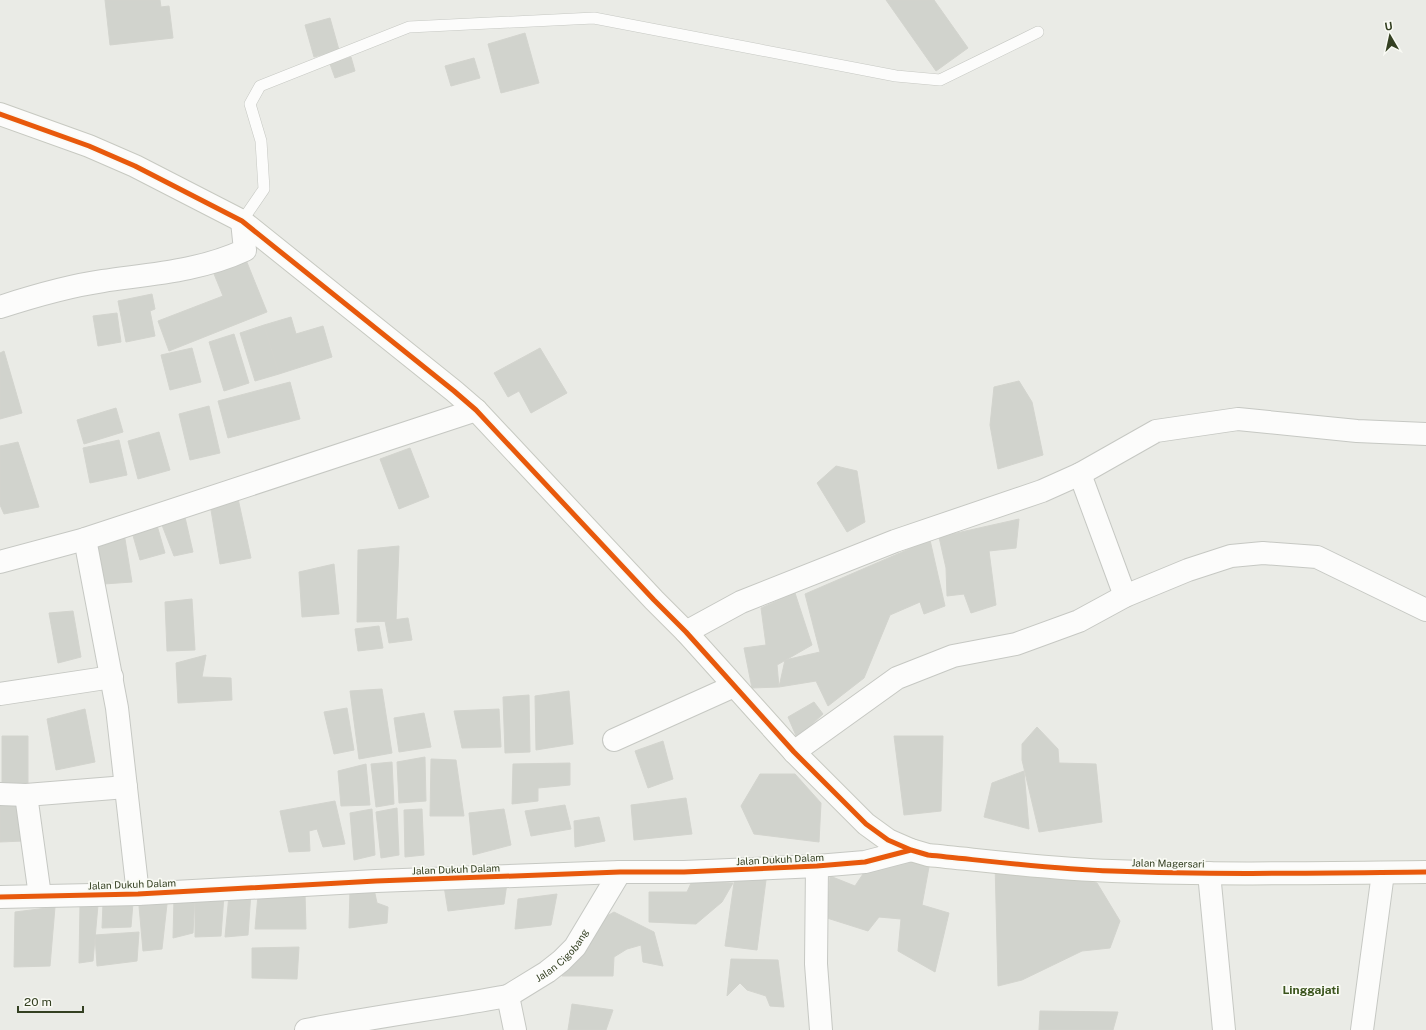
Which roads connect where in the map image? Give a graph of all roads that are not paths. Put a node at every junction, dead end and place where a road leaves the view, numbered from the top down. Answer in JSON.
{"nodes":[{"id":1,"x":1038,"y":32,"type":"dead end"},
{"id":2,"x":0,"y":114,"type":"edge"},
{"id":3,"x":242,"y":221,"type":"junction"},
{"id":4,"x":0,"y":307,"type":"edge"},
{"id":5,"x":476,"y":410,"type":"junction"},
{"id":6,"x":1426,"y":434,"type":"edge"},
{"id":7,"x":1080,"y":474,"type":"junction"},
{"id":8,"x":85,"y":539,"type":"junction"},
{"id":9,"x":0,"y":562,"type":"edge"},
{"id":10,"x":1125,"y":596,"type":"junction"},
{"id":11,"x":1426,"y":610,"type":"edge"},
{"id":12,"x":686,"y":632,"type":"junction"},
{"id":13,"x":112,"y":677,"type":"junction"},
{"id":14,"x":734,"y":686,"type":"junction"},
{"id":15,"x":0,"y":694,"type":"edge"},
{"id":16,"x":614,"y":740,"type":"dead end"},
{"id":17,"x":794,"y":752,"type":"junction"},
{"id":18,"x":126,"y":787,"type":"junction"},
{"id":19,"x":0,"y":794,"type":"edge"},
{"id":20,"x":26,"y":794,"type":"junction"},
{"id":21,"x":911,"y":850,"type":"junction"},
{"id":22,"x":817,"y":866,"type":"junction"},
{"id":23,"x":620,"y":872,"type":"junction"},
{"id":24,"x":1382,"y":872,"type":"junction"},
{"id":25,"x":1426,"y":872,"type":"edge"},
{"id":26,"x":1209,"y":873,"type":"junction"},
{"id":27,"x":138,"y":894,"type":"junction"},
{"id":28,"x":40,"y":896,"type":"junction"},
{"id":29,"x":0,"y":897,"type":"edge"},
{"id":30,"x":508,"y":996,"type":"junction"},
{"id":31,"x":306,"y":1030,"type":"edge"},
{"id":32,"x":515,"y":1030,"type":"edge"},
{"id":33,"x":821,"y":1030,"type":"edge"},
{"id":34,"x":1224,"y":1030,"type":"edge"},
{"id":35,"x":1362,"y":1030,"type":"edge"}],
"edges":[{"from":1,"to":3,"type":"lane"},
{"from":2,"to":3,"type":"street","name":"Jalan Magersari"},
{"from":3,"to":4,"type":"street"},
{"from":3,"to":5,"type":"street","name":"Jalan Magersari"},
{"from":5,"to":8,"type":"street"},
{"from":5,"to":12,"type":"street","name":"Jalan Magersari"},
{"from":6,"to":7,"type":"street"},
{"from":7,"to":10,"type":"street"},
{"from":7,"to":12,"type":"street"},
{"from":8,"to":9,"type":"street"},
{"from":8,"to":13,"type":"street"},
{"from":10,"to":11,"type":"street"},
{"from":10,"to":17,"type":"street"},
{"from":12,"to":14,"type":"street","name":"Jalan Magersari"},
{"from":13,"to":15,"type":"street"},
{"from":13,"to":18,"type":"street"},
{"from":14,"to":16,"type":"street"},
{"from":14,"to":17,"type":"street","name":"Jalan Magersari"},
{"from":17,"to":21,"type":"street","name":"Jalan Magersari"},
{"from":18,"to":20,"type":"street"},
{"from":18,"to":27,"type":"street"},
{"from":19,"to":20,"type":"street"},
{"from":20,"to":28,"type":"street"},
{"from":21,"to":22,"type":"street","name":"Jalan Dukuh Dalam"},
{"from":21,"to":26,"type":"street","name":"Jalan Magersari"},
{"from":22,"to":23,"type":"street","name":"Jalan Dukuh Dalam"},
{"from":22,"to":33,"type":"street"},
{"from":23,"to":27,"type":"street","name":"Jalan Dukuh Dalam"},
{"from":23,"to":30,"type":"street","name":"Jalan Cigobang"},
{"from":24,"to":25,"type":"street","name":"Jalan Magersari"},
{"from":24,"to":26,"type":"street","name":"Jalan Magersari"},
{"from":24,"to":35,"type":"street"},
{"from":26,"to":34,"type":"street"},
{"from":27,"to":28,"type":"street","name":"Jalan Dukuh Dalam"},
{"from":28,"to":29,"type":"street","name":"Jalan Dukuh Dalam"},
{"from":30,"to":31,"type":"street"},
{"from":30,"to":32,"type":"street"}]}
